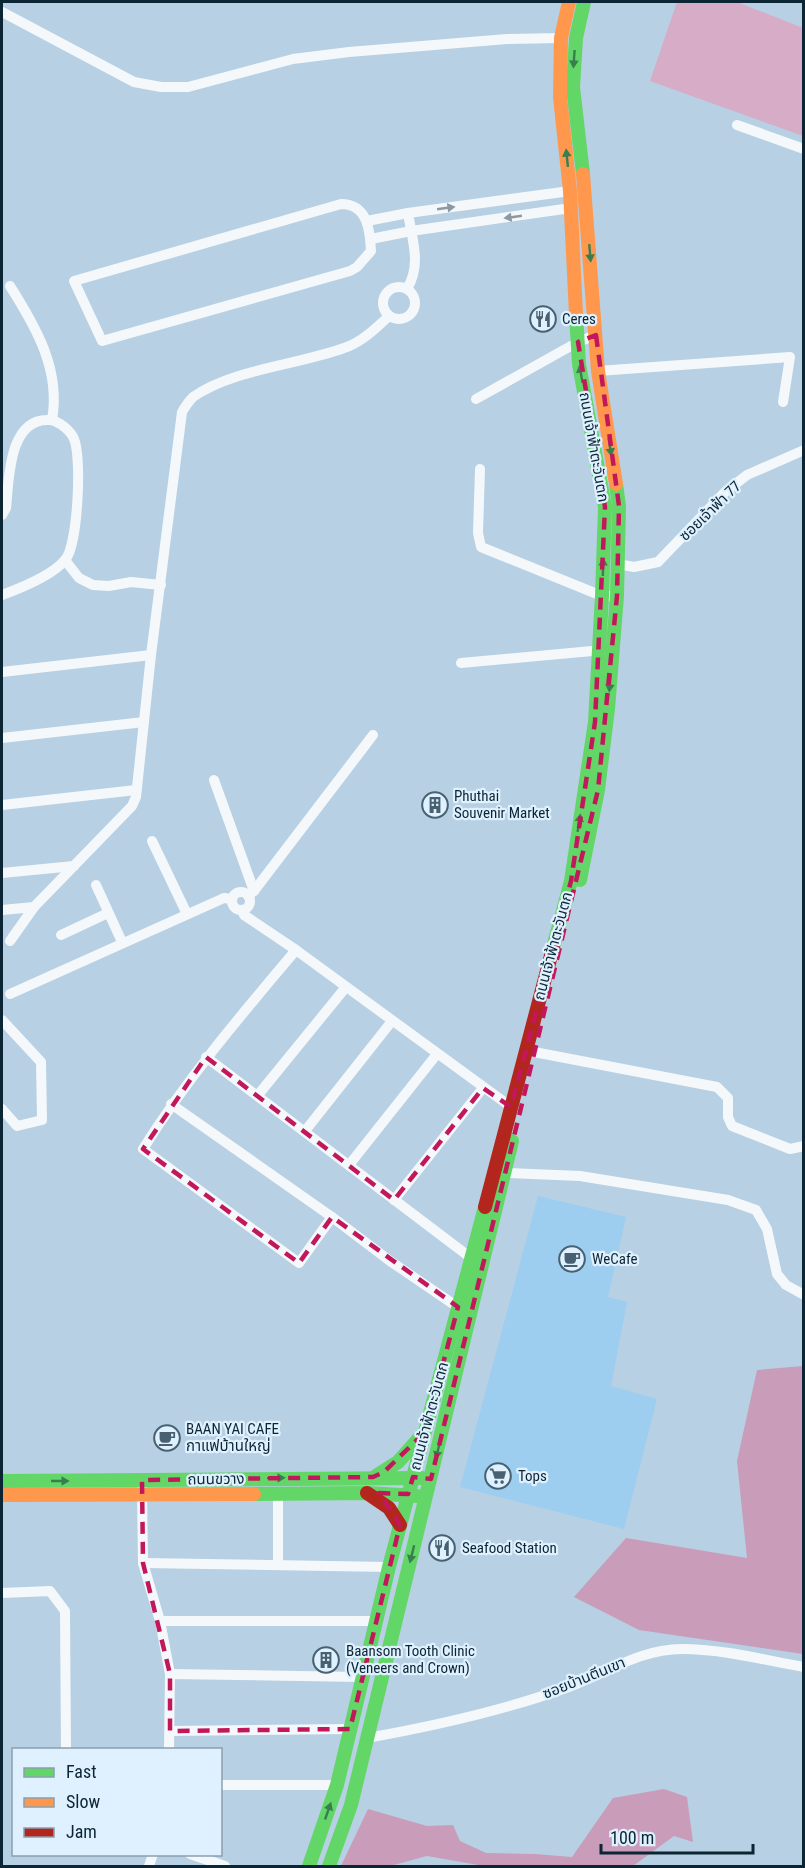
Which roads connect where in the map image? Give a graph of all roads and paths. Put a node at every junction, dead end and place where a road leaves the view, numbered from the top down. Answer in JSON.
{"nodes":[{"id":1,"x":569,"y":2,"type":"edge"},
{"id":2,"x":584,"y":2,"type":"edge"},
{"id":3,"x":2,"y":12,"type":"edge"},
{"id":4,"x":561,"y":38,"type":"junction"},
{"id":5,"x":737,"y":124,"type":"dead end"},
{"id":6,"x":804,"y":150,"type":"edge"},
{"id":7,"x":570,"y":191,"type":"junction"},
{"id":8,"x":571,"y":208,"type":"junction"},
{"id":9,"x":408,"y":213,"type":"junction"},
{"id":10,"x":367,"y":221,"type":"junction"},
{"id":11,"x":411,"y":231,"type":"junction"},
{"id":12,"x":370,"y":239,"type":"junction"},
{"id":13,"x":9,"y":286,"type":"dead end"},
{"id":14,"x":407,"y":289,"type":"junction"},
{"id":15,"x":389,"y":316,"type":"junction"},
{"id":16,"x":596,"y":334,"type":"junction"},
{"id":17,"x":578,"y":342,"type":"junction"},
{"id":18,"x":598,"y":371,"type":"junction"},
{"id":19,"x":476,"y":399,"type":"dead end"},
{"id":20,"x":783,"y":402,"type":"dead end"},
{"id":21,"x":52,"y":420,"type":"junction"},
{"id":22,"x":801,"y":455,"type":"edge"},
{"id":23,"x":480,"y":469,"type":"dead end"},
{"id":24,"x":2,"y":515,"type":"edge"},
{"id":25,"x":65,"y":560,"type":"junction"},
{"id":26,"x":618,"y":564,"type":"junction"},
{"id":27,"x":161,"y":585,"type":"junction"},
{"id":28,"x":2,"y":595,"type":"edge"},
{"id":29,"x":602,"y":596,"type":"junction"},
{"id":30,"x":617,"y":596,"type":"junction"},
{"id":31,"x":606,"y":650,"type":"junction"},
{"id":32,"x":151,"y":655,"type":"junction"},
{"id":33,"x":460,"y":663,"type":"dead end"},
{"id":34,"x":2,"y":672,"type":"edge"},
{"id":35,"x":144,"y":722,"type":"junction"},
{"id":36,"x":373,"y":735,"type":"dead end"},
{"id":37,"x":2,"y":738,"type":"edge"},
{"id":38,"x":214,"y":780,"type":"dead end"},
{"id":39,"x":136,"y":790,"type":"junction"},
{"id":40,"x":2,"y":805,"type":"edge"},
{"id":41,"x":152,"y":841,"type":"dead end"},
{"id":42,"x":74,"y":866,"type":"junction"},
{"id":43,"x":2,"y":873,"type":"edge"},
{"id":44,"x":96,"y":885,"type":"dead end"},
{"id":45,"x":251,"y":893,"type":"junction"},
{"id":46,"x":232,"y":899,"type":"junction"},
{"id":47,"x":34,"y":907,"type":"junction"},
{"id":48,"x":2,"y":910,"type":"edge"},
{"id":49,"x":242,"y":910,"type":"junction"},
{"id":50,"x":108,"y":913,"type":"junction"},
{"id":51,"x":187,"y":914,"type":"junction"},
{"id":52,"x":60,"y":934,"type":"dead end"},
{"id":53,"x":10,"y":941,"type":"dead end"},
{"id":54,"x":122,"y":942,"type":"junction"},
{"id":55,"x":296,"y":950,"type":"junction"},
{"id":56,"x":346,"y":987,"type":"junction"},
{"id":57,"x":10,"y":994,"type":"dead end"},
{"id":58,"x":2,"y":1020,"type":"edge"},
{"id":59,"x":392,"y":1021,"type":"junction"},
{"id":60,"x":534,"y":1052,"type":"junction"},
{"id":61,"x":437,"y":1054,"type":"junction"},
{"id":62,"x":206,"y":1057,"type":"junction"},
{"id":63,"x":483,"y":1088,"type":"junction"},
{"id":64,"x":258,"y":1095,"type":"junction"},
{"id":65,"x":171,"y":1104,"type":"junction"},
{"id":66,"x":511,"y":1107,"type":"junction"},
{"id":67,"x":2,"y":1109,"type":"edge"},
{"id":68,"x":305,"y":1131,"type":"junction"},
{"id":69,"x":804,"y":1146,"type":"edge"},
{"id":70,"x":349,"y":1165,"type":"junction"},
{"id":71,"x":505,"y":1173,"type":"junction"},
{"id":72,"x":394,"y":1200,"type":"junction"},
{"id":73,"x":332,"y":1217,"type":"junction"},
{"id":74,"x":471,"y":1258,"type":"junction"},
{"id":75,"x":804,"y":1295,"type":"edge"},
{"id":76,"x":464,"y":1311,"type":"junction"},
{"id":77,"x":425,"y":1432,"type":"junction"},
{"id":78,"x":373,"y":1477,"type":"junction"},
{"id":79,"x":413,"y":1477,"type":"junction"},
{"id":80,"x":431,"y":1479,"type":"junction"},
{"id":81,"x":2,"y":1481,"type":"edge"},
{"id":82,"x":142,"y":1487,"type":"junction"},
{"id":83,"x":367,"y":1492,"type":"junction"},
{"id":84,"x":278,"y":1493,"type":"junction"},
{"id":85,"x":408,"y":1494,"type":"junction"},
{"id":86,"x":2,"y":1495,"type":"edge"},
{"id":87,"x":426,"y":1497,"type":"junction"},
{"id":88,"x":400,"y":1525,"type":"junction"},
{"id":89,"x":143,"y":1563,"type":"junction"},
{"id":90,"x":278,"y":1565,"type":"junction"},
{"id":91,"x":389,"y":1567,"type":"junction"},
{"id":92,"x":2,"y":1593,"type":"edge"},
{"id":93,"x":160,"y":1621,"type":"junction"},
{"id":94,"x":376,"y":1621,"type":"junction"},
{"id":95,"x":804,"y":1667,"type":"edge"},
{"id":96,"x":170,"y":1674,"type":"junction"},
{"id":97,"x":362,"y":1677,"type":"junction"},
{"id":98,"x":350,"y":1730,"type":"junction"},
{"id":99,"x":170,"y":1731,"type":"junction"},
{"id":100,"x":367,"y":1737,"type":"junction"},
{"id":101,"x":66,"y":1748,"type":"edge"},
{"id":102,"x":169,"y":1748,"type":"edge"},
{"id":103,"x":222,"y":1785,"type":"edge"},
{"id":104,"x":337,"y":1785,"type":"junction"},
{"id":105,"x":196,"y":1856,"type":"edge"},
{"id":106,"x":225,"y":1866,"type":"edge"},
{"id":107,"x":309,"y":1866,"type":"edge"},
{"id":108,"x":329,"y":1866,"type":"edge"}],
"edges":[{"from":1,"to":4,"type":"main road","name":"ถนนเจ้าฟ้าตะวันตก"},
{"from":2,"to":16,"type":"main road","name":"ถนนเจ้าฟ้าตะวันตก","one_way":true},
{"from":3,"to":4,"type":"street"},
{"from":7,"to":4,"type":"main road","name":"ถนนเจ้าฟ้าตะวันตก","one_way":true},
{"from":5,"to":6,"type":"street"},
{"from":7,"to":8,"type":"main road","name":"ถนนเจ้าฟ้าตะวันตก"},
{"from":9,"to":7,"type":"street","one_way":true},
{"from":8,"to":11,"type":"street","one_way":true},
{"from":8,"to":17,"type":"main road","name":"ถนนเจ้าฟ้าตะวันตก"},
{"from":9,"to":10,"type":"street"},
{"from":9,"to":11,"type":"street"},
{"from":10,"to":12,"type":"street"},
{"from":10,"to":12,"type":"street"},
{"from":11,"to":12,"type":"street"},
{"from":11,"to":14,"type":"street"},
{"from":13,"to":21,"type":"street"},
{"from":14,"to":15,"type":"street"},
{"from":14,"to":15,"type":"street"},
{"from":15,"to":27,"type":"street"},
{"from":16,"to":17,"type":"street"},
{"from":16,"to":18,"type":"main road","name":"ถนนเจ้าฟ้าตะวันตก"},
{"from":17,"to":19,"type":"street"},
{"from":29,"to":17,"type":"main road","name":"ถนนเจ้าฟ้าตะวันตก","one_way":true},
{"from":18,"to":20,"type":"street"},
{"from":18,"to":26,"type":"main road","name":"ถนนเจ้าฟ้าตะวันตก","one_way":true},
{"from":21,"to":24,"type":"street"},
{"from":21,"to":25,"type":"street"},
{"from":22,"to":26,"type":"street","name":"ซอยเจ้าฟ้า 77"},
{"from":23,"to":29,"type":"street"},
{"from":25,"to":27,"type":"street"},
{"from":25,"to":28,"type":"street"},
{"from":26,"to":30,"type":"main road","name":"ถนนเจ้าฟ้าตะวันตก"},
{"from":27,"to":32,"type":"street"},
{"from":29,"to":30,"type":"street"},
{"from":29,"to":31,"type":"main road","name":"ถนนเจ้าฟ้าตะวันตก"},
{"from":30,"to":31,"type":"main road","name":"ถนนเจ้าฟ้าตะวันตก"},
{"from":31,"to":33,"type":"street"},
{"from":31,"to":60,"type":"main road","name":"ถนนเจ้าฟ้าตะวันตก","one_way":true},
{"from":66,"to":31,"type":"main road","name":"ถนนเจ้าฟ้าตะวันตก","one_way":true},
{"from":32,"to":34,"type":"street"},
{"from":32,"to":35,"type":"street"},
{"from":35,"to":37,"type":"street"},
{"from":35,"to":39,"type":"street"},
{"from":36,"to":45,"type":"street"},
{"from":38,"to":45,"type":"street"},
{"from":39,"to":40,"type":"street"},
{"from":39,"to":42,"type":"street"},
{"from":41,"to":51,"type":"street"},
{"from":42,"to":43,"type":"street"},
{"from":42,"to":47,"type":"street"},
{"from":44,"to":50,"type":"street"},
{"from":45,"to":46,"type":"street"},
{"from":45,"to":49,"type":"street"},
{"from":46,"to":49,"type":"street"},
{"from":46,"to":51,"type":"street"},
{"from":47,"to":48,"type":"street"},
{"from":47,"to":53,"type":"street"},
{"from":49,"to":55,"type":"street"},
{"from":50,"to":52,"type":"street"},
{"from":50,"to":54,"type":"street"},
{"from":51,"to":54,"type":"street"},
{"from":54,"to":57,"type":"street"},
{"from":55,"to":56,"type":"street"},
{"from":55,"to":62,"type":"street"},
{"from":56,"to":59,"type":"street"},
{"from":56,"to":64,"type":"street"},
{"from":58,"to":67,"type":"street"},
{"from":59,"to":61,"type":"street"},
{"from":59,"to":68,"type":"street"},
{"from":60,"to":69,"type":"street"},
{"from":60,"to":71,"type":"main road","name":"ถนนเจ้าฟ้าตะวันตก"},
{"from":61,"to":63,"type":"street"},
{"from":61,"to":70,"type":"street"},
{"from":62,"to":64,"type":"street"},
{"from":62,"to":65,"type":"street"},
{"from":63,"to":66,"type":"street"},
{"from":63,"to":72,"type":"street"},
{"from":64,"to":68,"type":"street"},
{"from":65,"to":73,"type":"street"},
{"from":65,"to":73,"type":"street"},
{"from":66,"to":74,"type":"main road","name":"ถนนเจ้าฟ้าตะวันตก"},
{"from":68,"to":70,"type":"street"},
{"from":70,"to":72,"type":"street"},
{"from":71,"to":75,"type":"street"},
{"from":71,"to":76,"type":"main road","name":"ถนนเจ้าฟ้าตะวันตก"},
{"from":72,"to":74,"type":"street"},
{"from":73,"to":76,"type":"street"},
{"from":74,"to":76,"type":"main road","name":"ถนนเจ้าฟ้าตะวันตก"},
{"from":76,"to":77,"type":"main road","name":"ถนนเจ้าฟ้าตะวันตก"},
{"from":76,"to":80,"type":"main road","name":"ถนนเจ้าฟ้าตะวันตก","one_way":true},
{"from":77,"to":78,"type":"main road"},
{"from":77,"to":79,"type":"main road","name":"ถนนเจ้าฟ้าตะวันตก"},
{"from":78,"to":79,"type":"main road","name":"ถนนขวาง"},
{"from":82,"to":78,"type":"main road","name":"ถนนขวาง","one_way":true},
{"from":79,"to":80,"type":"main road","name":"ถนนขวาง"},
{"from":79,"to":85,"type":"main road","name":"ถนนเจ้าฟ้าตะวันตก"},
{"from":80,"to":87,"type":"main road","name":"ถนนเจ้าฟ้าตะวันตก"},
{"from":81,"to":82,"type":"main road","name":"ถนนขวาง","one_way":true},
{"from":82,"to":84,"type":"main road","name":"ถนนขวาง"},
{"from":82,"to":86,"type":"main road","name":"ถนนขวาง"},
{"from":82,"to":89,"type":"street"},
{"from":83,"to":84,"type":"main road","name":"ถนนขวาง"},
{"from":83,"to":85,"type":"main road","name":"ถนนขวาง"},
{"from":83,"to":88,"type":"main road"},
{"from":84,"to":90,"type":"street"},
{"from":85,"to":87,"type":"main road","name":"ถนนขวาง"},
{"from":85,"to":88,"type":"main road","name":"ถนนเจ้าฟ้าตะวันตก"},
{"from":87,"to":100,"type":"main road","name":"ถนนเจ้าฟ้าตะวันตก","one_way":true},
{"from":88,"to":91,"type":"main road","name":"ถนนเจ้าฟ้าตะวันตก"},
{"from":89,"to":90,"type":"street"},
{"from":89,"to":93,"type":"street"},
{"from":90,"to":91,"type":"street"},
{"from":91,"to":94,"type":"main road","name":"ถนนเจ้าฟ้าตะวันตก"},
{"from":92,"to":101,"type":"street"},
{"from":93,"to":94,"type":"street"},
{"from":93,"to":96,"type":"street"},
{"from":94,"to":97,"type":"main road","name":"ถนนเจ้าฟ้าตะวันตก"},
{"from":95,"to":100,"type":"street","name":"ซอยบ้านตีนเขา"},
{"from":96,"to":97,"type":"street"},
{"from":96,"to":99,"type":"street"},
{"from":97,"to":98,"type":"main road","name":"ถนนเจ้าฟ้าตะวันตก"},
{"from":98,"to":99,"type":"street"},
{"from":98,"to":104,"type":"main road","name":"ถนนเจ้าฟ้าตะวันตก"},
{"from":99,"to":102,"type":"street"},
{"from":100,"to":108,"type":"main road","name":"ถนนเจ้าฟ้าตะวันตก"},
{"from":103,"to":104,"type":"street"},
{"from":107,"to":104,"type":"main road","name":"ถนนเจ้าฟ้าตะวันตก","one_way":true},
{"from":105,"to":106,"type":"street"}]}
